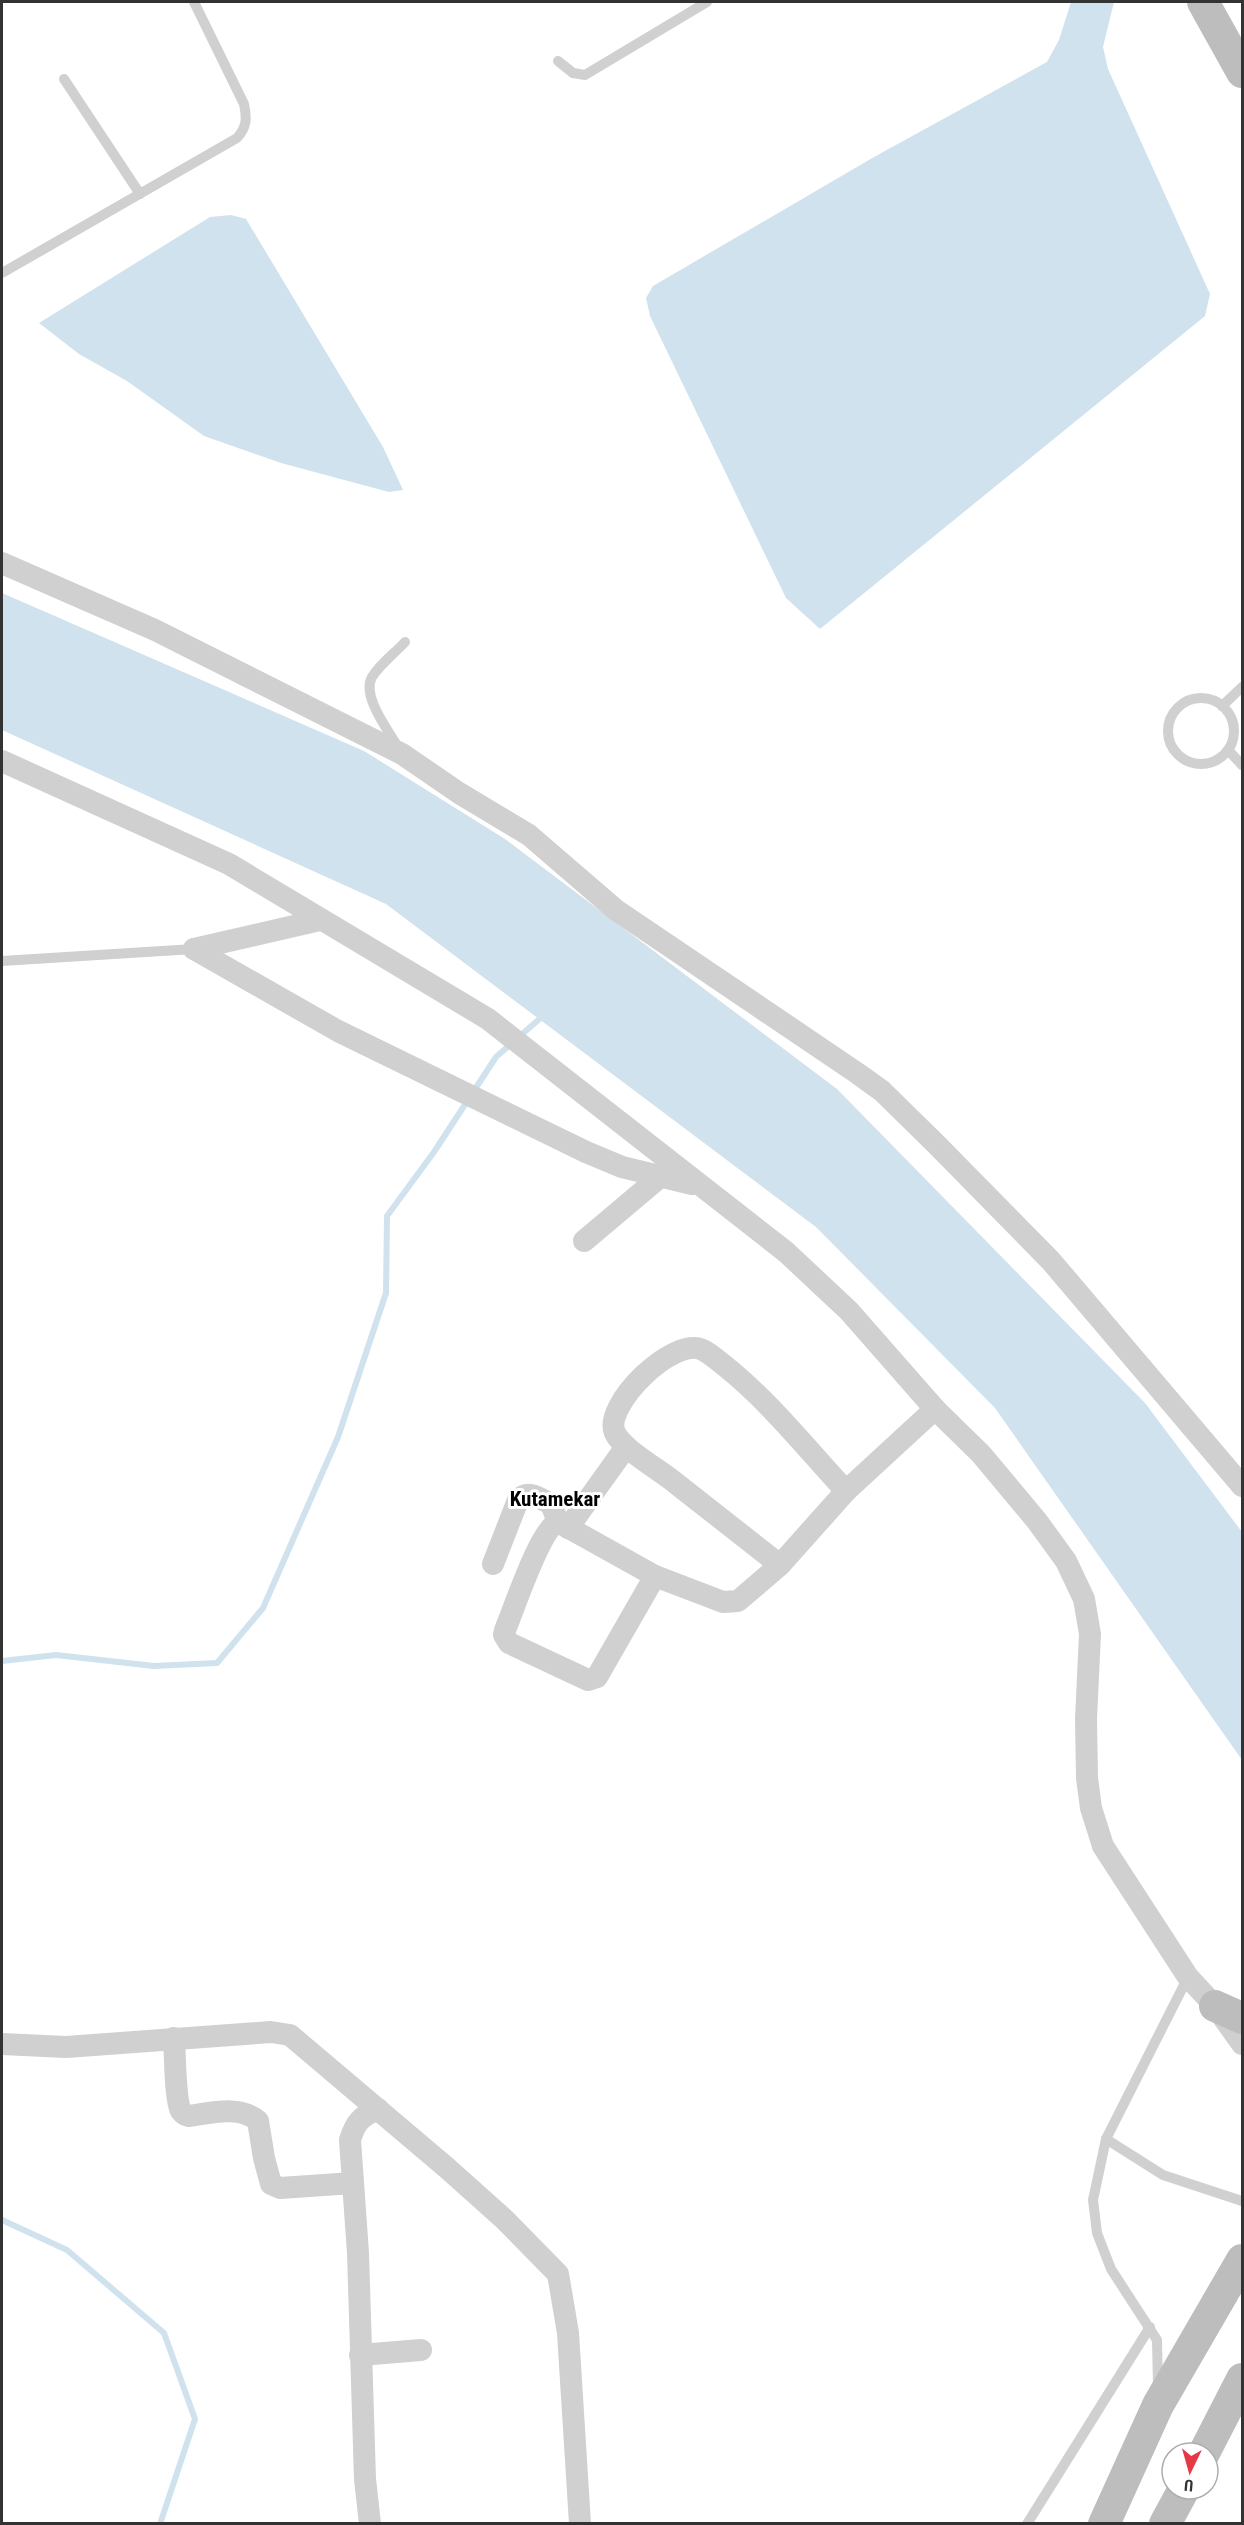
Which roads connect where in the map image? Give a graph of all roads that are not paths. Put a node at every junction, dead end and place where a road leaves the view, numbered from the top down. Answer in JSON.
{"nodes":[{"id":1,"x":196,"y":2,"type":"edge"},
{"id":2,"x":707,"y":2,"type":"edge"},
{"id":3,"x":1203,"y":2,"type":"edge"},
{"id":4,"x":558,"y":61,"type":"dead end"},
{"id":5,"x":1242,"y":72,"type":"edge"},
{"id":6,"x":64,"y":79,"type":"dead end"},
{"id":7,"x":140,"y":194,"type":"junction"},
{"id":8,"x":2,"y":273,"type":"edge"},
{"id":9,"x":2,"y":563,"type":"edge"},
{"id":10,"x":405,"y":642,"type":"dead end"},
{"id":11,"x":1242,"y":687,"type":"edge"},
{"id":12,"x":1222,"y":706,"type":"junction"},
{"id":13,"x":1228,"y":750,"type":"junction"},
{"id":14,"x":402,"y":754,"type":"junction"},
{"id":15,"x":2,"y":761,"type":"edge"},
{"id":16,"x":1242,"y":765,"type":"edge"},
{"id":17,"x":320,"y":920,"type":"junction"},
{"id":18,"x":194,"y":949,"type":"junction"},
{"id":19,"x":2,"y":961,"type":"edge"},
{"id":20,"x":661,"y":1176,"type":"junction"},
{"id":21,"x":702,"y":1186,"type":"junction"},
{"id":22,"x":584,"y":1241,"type":"dead end"},
{"id":23,"x":935,"y":1409,"type":"junction"},
{"id":24,"x":626,"y":1447,"type":"junction"},
{"id":25,"x":1242,"y":1486,"type":"edge"},
{"id":26,"x":846,"y":1491,"type":"junction"},
{"id":27,"x":563,"y":1525,"type":"junction"},
{"id":28,"x":493,"y":1564,"type":"dead end"},
{"id":29,"x":780,"y":1564,"type":"junction"},
{"id":30,"x":655,"y":1576,"type":"junction"},
{"id":31,"x":1188,"y":1977,"type":"junction"},
{"id":32,"x":1229,"y":2012,"type":"edge"},
{"id":33,"x":174,"y":2038,"type":"junction"},
{"id":34,"x":2,"y":2044,"type":"edge"},
{"id":35,"x":1242,"y":2044,"type":"edge"},
{"id":36,"x":378,"y":2109,"type":"junction"},
{"id":37,"x":1106,"y":2139,"type":"junction"},
{"id":38,"x":353,"y":2183,"type":"junction"},
{"id":39,"x":1242,"y":2201,"type":"edge"},
{"id":40,"x":1242,"y":2260,"type":"edge"},
{"id":41,"x":1150,"y":2327,"type":"junction"},
{"id":42,"x":421,"y":2350,"type":"dead end"},
{"id":43,"x":360,"y":2355,"type":"junction"},
{"id":44,"x":1242,"y":2379,"type":"edge"},
{"id":45,"x":1158,"y":2405,"type":"junction"},
{"id":46,"x":1210,"y":2441,"type":"edge"},
{"id":47,"x":1177,"y":2501,"type":"edge"},
{"id":48,"x":370,"y":2523,"type":"edge"},
{"id":49,"x":580,"y":2523,"type":"edge"},
{"id":50,"x":1027,"y":2523,"type":"edge"},
{"id":51,"x":1104,"y":2523,"type":"edge"},
{"id":52,"x":1165,"y":2523,"type":"edge"}],
"edges":[{"from":1,"to":7,"type":"lane"},
{"from":2,"to":4,"type":"lane"},
{"from":3,"to":5,"type":"street"},
{"from":6,"to":7,"type":"lane"},
{"from":7,"to":8,"type":"lane"},
{"from":9,"to":14,"type":"street"},
{"from":10,"to":14,"type":"lane"},
{"from":11,"to":12,"type":"lane"},
{"from":12,"to":13,"type":"lane"},
{"from":12,"to":13,"type":"lane"},
{"from":13,"to":16,"type":"lane"},
{"from":14,"to":25,"type":"street"},
{"from":15,"to":17,"type":"street"},
{"from":17,"to":18,"type":"street"},
{"from":17,"to":21,"type":"street"},
{"from":18,"to":19,"type":"lane"},
{"from":18,"to":20,"type":"street"},
{"from":20,"to":21,"type":"street"},
{"from":20,"to":22,"type":"street"},
{"from":21,"to":23,"type":"street"},
{"from":23,"to":26,"type":"street"},
{"from":23,"to":31,"type":"street"},
{"from":24,"to":26,"type":"street"},
{"from":24,"to":27,"type":"street"},
{"from":24,"to":29,"type":"street"},
{"from":26,"to":29,"type":"street"},
{"from":27,"to":28,"type":"street"},
{"from":27,"to":30,"type":"street"},
{"from":27,"to":30,"type":"street"},
{"from":29,"to":30,"type":"street"},
{"from":31,"to":32,"type":"street"},
{"from":31,"to":37,"type":"lane"},
{"from":32,"to":35,"type":"street"},
{"from":33,"to":34,"type":"street"},
{"from":33,"to":36,"type":"street"},
{"from":33,"to":38,"type":"street"},
{"from":36,"to":38,"type":"street"},
{"from":36,"to":49,"type":"street"},
{"from":37,"to":39,"type":"lane"},
{"from":37,"to":41,"type":"lane"},
{"from":38,"to":43,"type":"street"},
{"from":40,"to":45,"type":"street"},
{"from":41,"to":45,"type":"lane"},
{"from":41,"to":50,"type":"lane"},
{"from":42,"to":43,"type":"street"},
{"from":43,"to":48,"type":"street"},
{"from":44,"to":46,"type":"street"},
{"from":45,"to":51,"type":"street"},
{"from":47,"to":52,"type":"street"}]}
